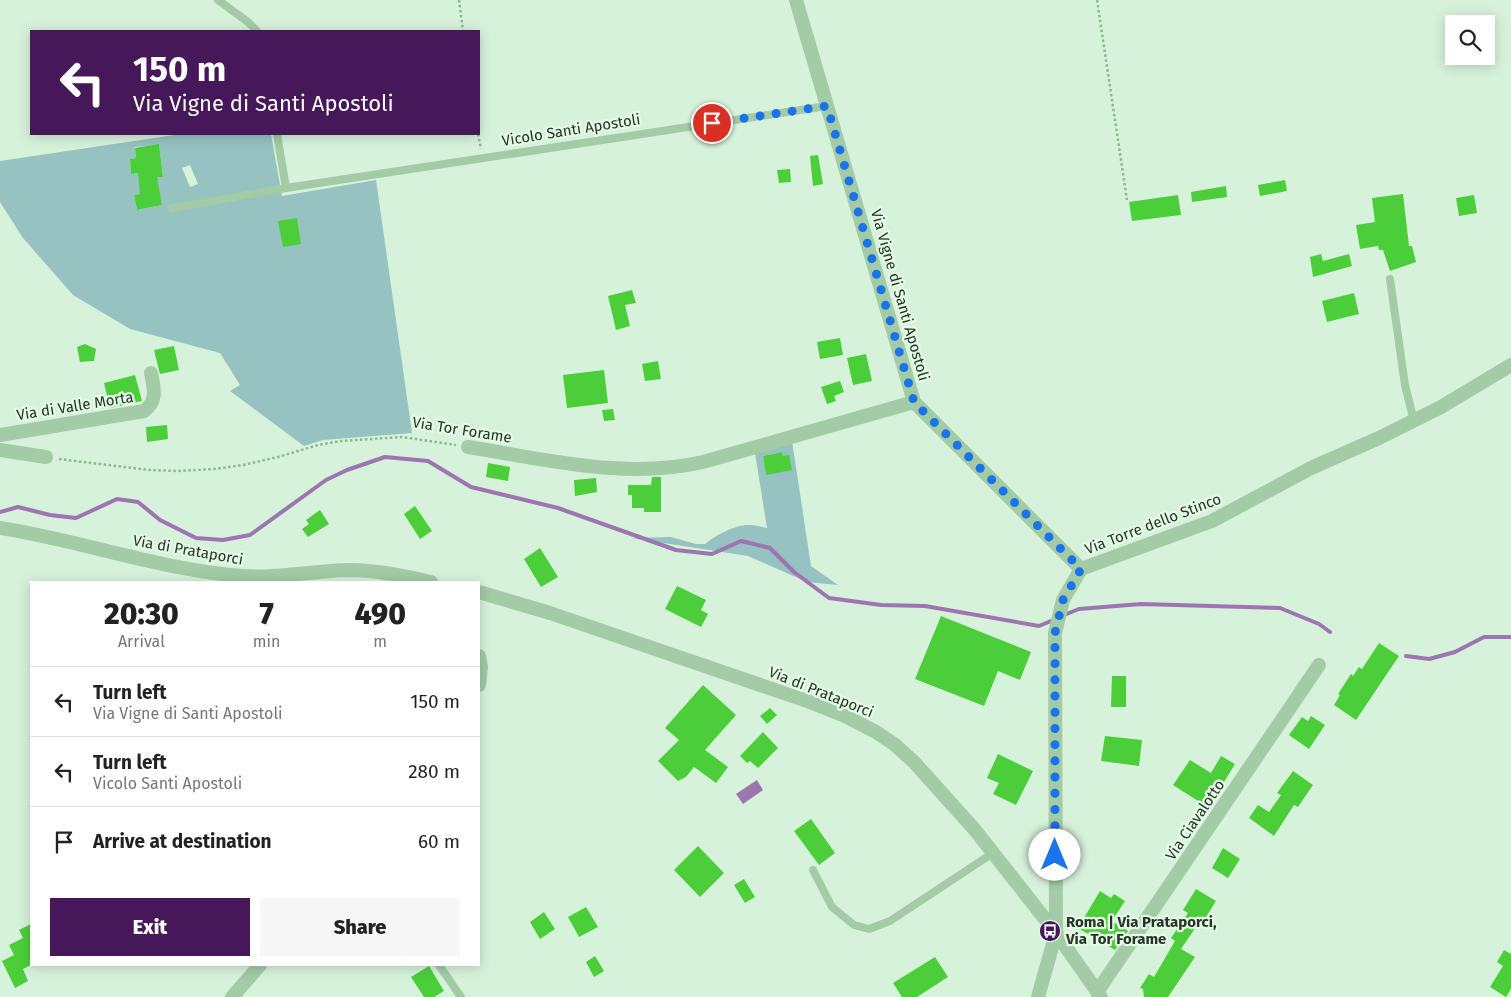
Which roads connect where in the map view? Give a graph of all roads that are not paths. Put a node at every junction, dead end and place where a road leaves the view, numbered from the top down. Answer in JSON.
{"nodes":[{"id":1,"x":218,"y":0,"type":"edge"},
{"id":2,"x":796,"y":0,"type":"edge"},
{"id":3,"x":256,"y":30,"type":"edge"},
{"id":4,"x":827,"y":106,"type":"junction"},
{"id":5,"x":277,"y":135,"type":"edge"},
{"id":6,"x":286,"y":188,"type":"junction"},
{"id":7,"x":172,"y":208,"type":"dead end"},
{"id":8,"x":1390,"y":280,"type":"dead end"},
{"id":9,"x":1511,"y":365,"type":"edge"},
{"id":10,"x":151,"y":373,"type":"dead end"},
{"id":11,"x":914,"y":402,"type":"junction"},
{"id":12,"x":1414,"y":421,"type":"junction"},
{"id":13,"x":0,"y":435,"type":"edge"},
{"id":14,"x":468,"y":447,"type":"road end"},
{"id":15,"x":0,"y":450,"type":"edge"},
{"id":16,"x":46,"y":458,"type":"road end"},
{"id":17,"x":0,"y":528,"type":"edge"},
{"id":18,"x":1081,"y":569,"type":"junction"},
{"id":19,"x":427,"y":581,"type":"edge"},
{"id":20,"x":480,"y":592,"type":"edge"},
{"id":21,"x":480,"y":662,"type":"edge"},
{"id":22,"x":1319,"y":665,"type":"dead end"},
{"id":23,"x":480,"y":676,"type":"edge"},
{"id":24,"x":993,"y":853,"type":"junction"},
{"id":25,"x":813,"y":870,"type":"dead end"},
{"id":26,"x":1056,"y":932,"type":"junction"},
{"id":27,"x":259,"y":966,"type":"edge"},
{"id":28,"x":441,"y":966,"type":"edge"},
{"id":29,"x":1099,"y":994,"type":"edge"},
{"id":30,"x":232,"y":997,"type":"edge"},
{"id":31,"x":461,"y":997,"type":"edge"},
{"id":32,"x":1038,"y":997,"type":"edge"}],
"edges":[{"from":1,"to":3,"type":"lane"},
{"from":2,"to":4,"type":"street","name":"Via Vigne di Santi Apostoli"},
{"from":4,"to":6,"type":"lane","name":"Vicolo Santi Apostoli"},
{"from":4,"to":11,"type":"street","name":"Via Vigne di Santi Apostoli"},
{"from":5,"to":6,"type":"lane"},
{"from":6,"to":7,"type":"lane","name":"Vicolo Santi Apostoli"},
{"from":8,"to":12,"type":"lane"},
{"from":9,"to":12,"type":"street","name":"Via Torre dello Stinco"},
{"from":10,"to":13,"type":"street","name":"Via di Valle Morta"},
{"from":11,"to":14,"type":"street","name":"Via Tor Forame"},
{"from":11,"to":18,"type":"street","name":"Via Vigne di Santi Apostoli"},
{"from":12,"to":18,"type":"street","name":"Via Torre dello Stinco"},
{"from":15,"to":16,"type":"street"},
{"from":17,"to":19,"type":"street","name":"Via di Prataporci"},
{"from":18,"to":26,"type":"street","name":"Via Torre dello Stinco"},
{"from":20,"to":24,"type":"street","name":"Via di Prataporci"},
{"from":21,"to":23,"type":"street"},
{"from":22,"to":29,"type":"street","name":"Via Ciavalotto"},
{"from":24,"to":25,"type":"lane"},
{"from":24,"to":26,"type":"street","name":"Via di Prataporci"},
{"from":26,"to":29,"type":"street","name":"Via di Prataporci"},
{"from":26,"to":32,"type":"street","name":"Via Torre dello Stinco"},
{"from":27,"to":30,"type":"street"},
{"from":28,"to":31,"type":"lane"}]}
